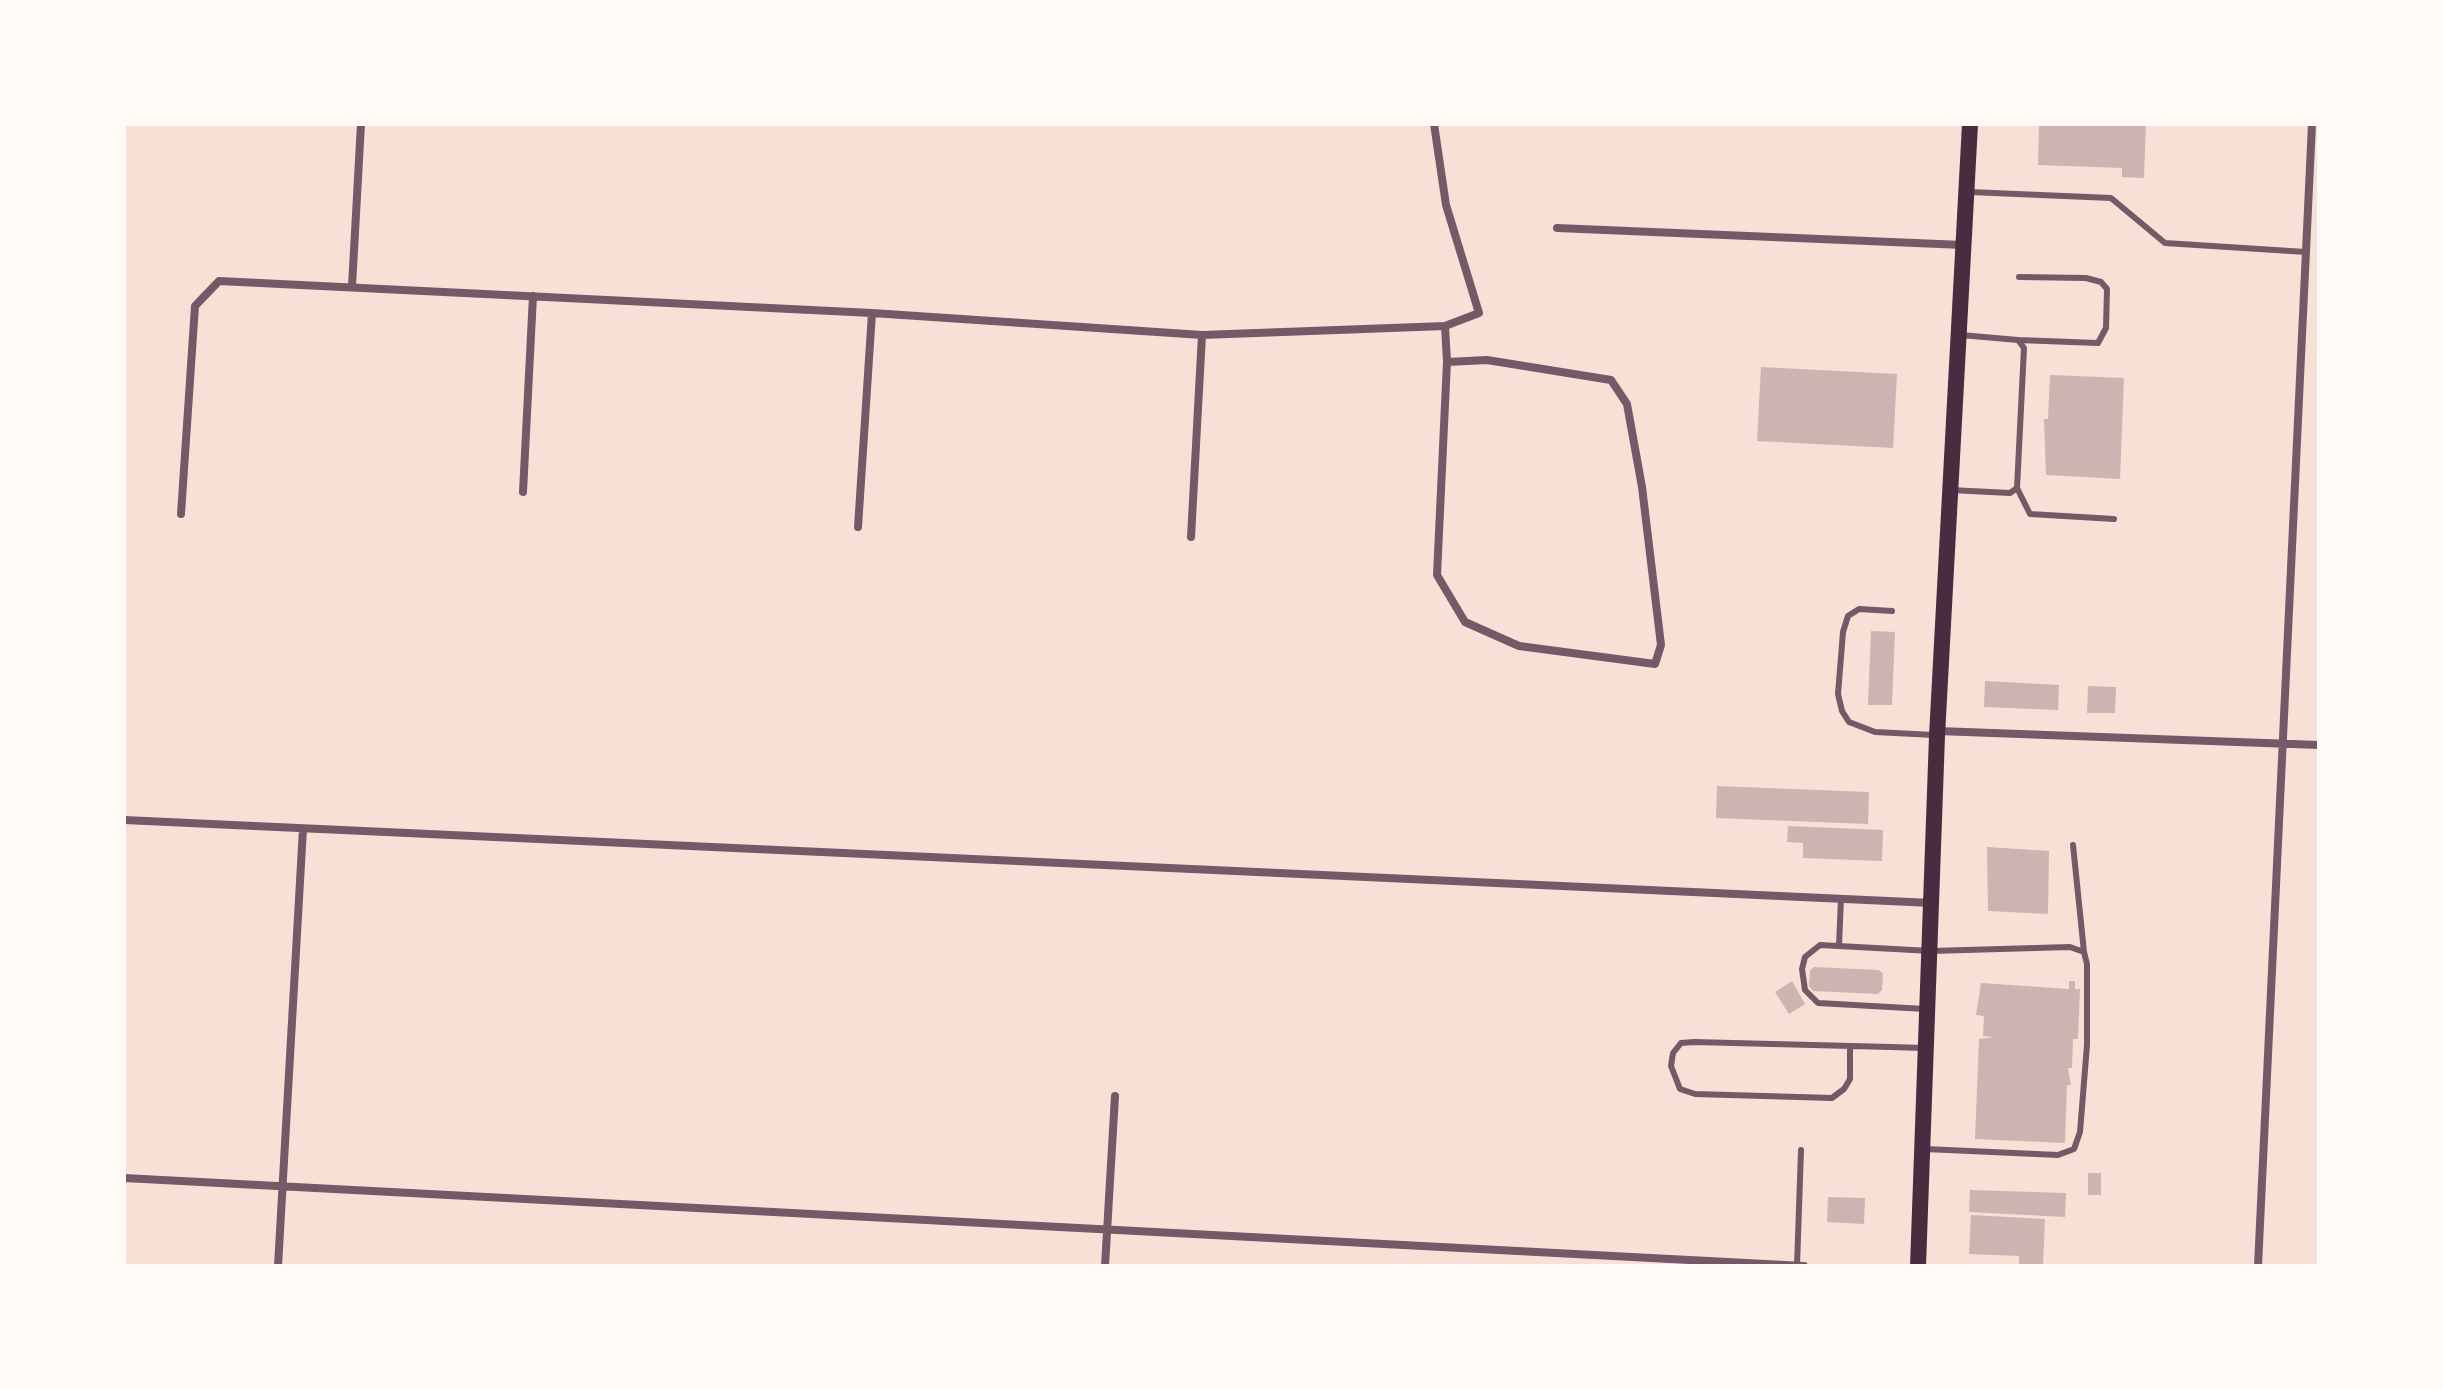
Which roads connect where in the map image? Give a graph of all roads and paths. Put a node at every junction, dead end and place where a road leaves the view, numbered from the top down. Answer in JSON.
{"nodes":[{"id":1,"x":361,"y":124,"type":"edge"},
{"id":2,"x":1434,"y":124,"type":"edge"},
{"id":3,"x":1970,"y":124,"type":"edge"},
{"id":4,"x":2312,"y":124,"type":"edge"},
{"id":5,"x":1966,"y":192,"type":"junction"},
{"id":6,"x":1557,"y":228,"type":"dead end"},
{"id":7,"x":1963,"y":245,"type":"junction"},
{"id":8,"x":2306,"y":252,"type":"junction"},
{"id":9,"x":2019,"y":277,"type":"dead end"},
{"id":10,"x":352,"y":286,"type":"junction"},
{"id":11,"x":533,"y":296,"type":"junction"},
{"id":12,"x":872,"y":313,"type":"junction"},
{"id":13,"x":1445,"y":326,"type":"junction"},
{"id":14,"x":1202,"y":335,"type":"junction"},
{"id":15,"x":1959,"y":335,"type":"junction"},
{"id":16,"x":2018,"y":340,"type":"junction"},
{"id":17,"x":1447,"y":362,"type":"junction"},
{"id":18,"x":2017,"y":488,"type":"junction"},
{"id":19,"x":1950,"y":490,"type":"junction"},
{"id":20,"x":523,"y":492,"type":"dead end"},
{"id":21,"x":181,"y":514,"type":"dead end"},
{"id":22,"x":2114,"y":519,"type":"dead end"},
{"id":23,"x":858,"y":527,"type":"dead end"},
{"id":24,"x":1191,"y":537,"type":"dead end"},
{"id":25,"x":1892,"y":611,"type":"dead end"},
{"id":26,"x":1938,"y":733,"type":"junction"},
{"id":27,"x":2284,"y":743,"type":"junction"},
{"id":28,"x":2319,"y":745,"type":"edge"},
{"id":29,"x":124,"y":820,"type":"edge"},
{"id":30,"x":303,"y":829,"type":"junction"},
{"id":31,"x":2073,"y":845,"type":"dead end"},
{"id":32,"x":1841,"y":898,"type":"junction"},
{"id":33,"x":1933,"y":903,"type":"junction"},
{"id":34,"x":1839,"y":946,"type":"junction"},
{"id":35,"x":1931,"y":951,"type":"junction"},
{"id":36,"x":2084,"y":952,"type":"junction"},
{"id":37,"x":1928,"y":1010,"type":"junction"},
{"id":38,"x":1850,"y":1046,"type":"junction"},
{"id":39,"x":1927,"y":1048,"type":"junction"},
{"id":40,"x":1115,"y":1096,"type":"dead end"},
{"id":41,"x":1923,"y":1149,"type":"junction"},
{"id":42,"x":1801,"y":1150,"type":"dead end"},
{"id":43,"x":124,"y":1178,"type":"edge"},
{"id":44,"x":281,"y":1186,"type":"junction"},
{"id":45,"x":1107,"y":1229,"type":"junction"},
{"id":46,"x":278,"y":1266,"type":"edge"},
{"id":47,"x":1105,"y":1266,"type":"edge"},
{"id":48,"x":1797,"y":1266,"type":"edge"},
{"id":49,"x":1804,"y":1266,"type":"edge"},
{"id":50,"x":1918,"y":1266,"type":"edge"},
{"id":51,"x":2258,"y":1266,"type":"edge"}],
"edges":[{"from":1,"to":10,"type":"street"},
{"from":2,"to":13,"type":"street"},
{"from":3,"to":5,"type":"main road"},
{"from":4,"to":8,"type":"street"},
{"from":5,"to":7,"type":"main road"},
{"from":5,"to":8,"type":"lane"},
{"from":6,"to":7,"type":"street"},
{"from":7,"to":15,"type":"main road"},
{"from":8,"to":27,"type":"street"},
{"from":9,"to":16,"type":"lane"},
{"from":10,"to":11,"type":"street"},
{"from":10,"to":21,"type":"street"},
{"from":11,"to":12,"type":"street"},
{"from":11,"to":20,"type":"street"},
{"from":12,"to":14,"type":"street"},
{"from":12,"to":23,"type":"street"},
{"from":13,"to":14,"type":"street"},
{"from":13,"to":17,"type":"street"},
{"from":14,"to":24,"type":"street"},
{"from":15,"to":16,"type":"lane"},
{"from":15,"to":19,"type":"main road"},
{"from":16,"to":18,"type":"lane"},
{"from":17,"to":17,"type":"street"},
{"from":18,"to":19,"type":"lane"},
{"from":18,"to":22,"type":"lane"},
{"from":19,"to":26,"type":"main road"},
{"from":25,"to":26,"type":"lane"},
{"from":26,"to":27,"type":"street"},
{"from":26,"to":33,"type":"main road"},
{"from":27,"to":28,"type":"street"},
{"from":27,"to":51,"type":"street"},
{"from":29,"to":30,"type":"street"},
{"from":30,"to":32,"type":"street"},
{"from":30,"to":44,"type":"street"},
{"from":31,"to":36,"type":"lane"},
{"from":32,"to":33,"type":"street"},
{"from":32,"to":34,"type":"lane"},
{"from":33,"to":35,"type":"main road"},
{"from":34,"to":35,"type":"lane"},
{"from":34,"to":37,"type":"lane"},
{"from":35,"to":36,"type":"lane"},
{"from":35,"to":37,"type":"main road"},
{"from":36,"to":41,"type":"lane"},
{"from":37,"to":39,"type":"main road"},
{"from":38,"to":38,"type":"lane"},
{"from":38,"to":39,"type":"lane"},
{"from":39,"to":41,"type":"main road"},
{"from":40,"to":45,"type":"street"},
{"from":41,"to":50,"type":"main road"},
{"from":42,"to":48,"type":"lane"},
{"from":43,"to":44,"type":"street"},
{"from":44,"to":45,"type":"street"},
{"from":44,"to":46,"type":"street"},
{"from":45,"to":47,"type":"street"},
{"from":45,"to":48,"type":"street"},
{"from":48,"to":49,"type":"street"}]}
